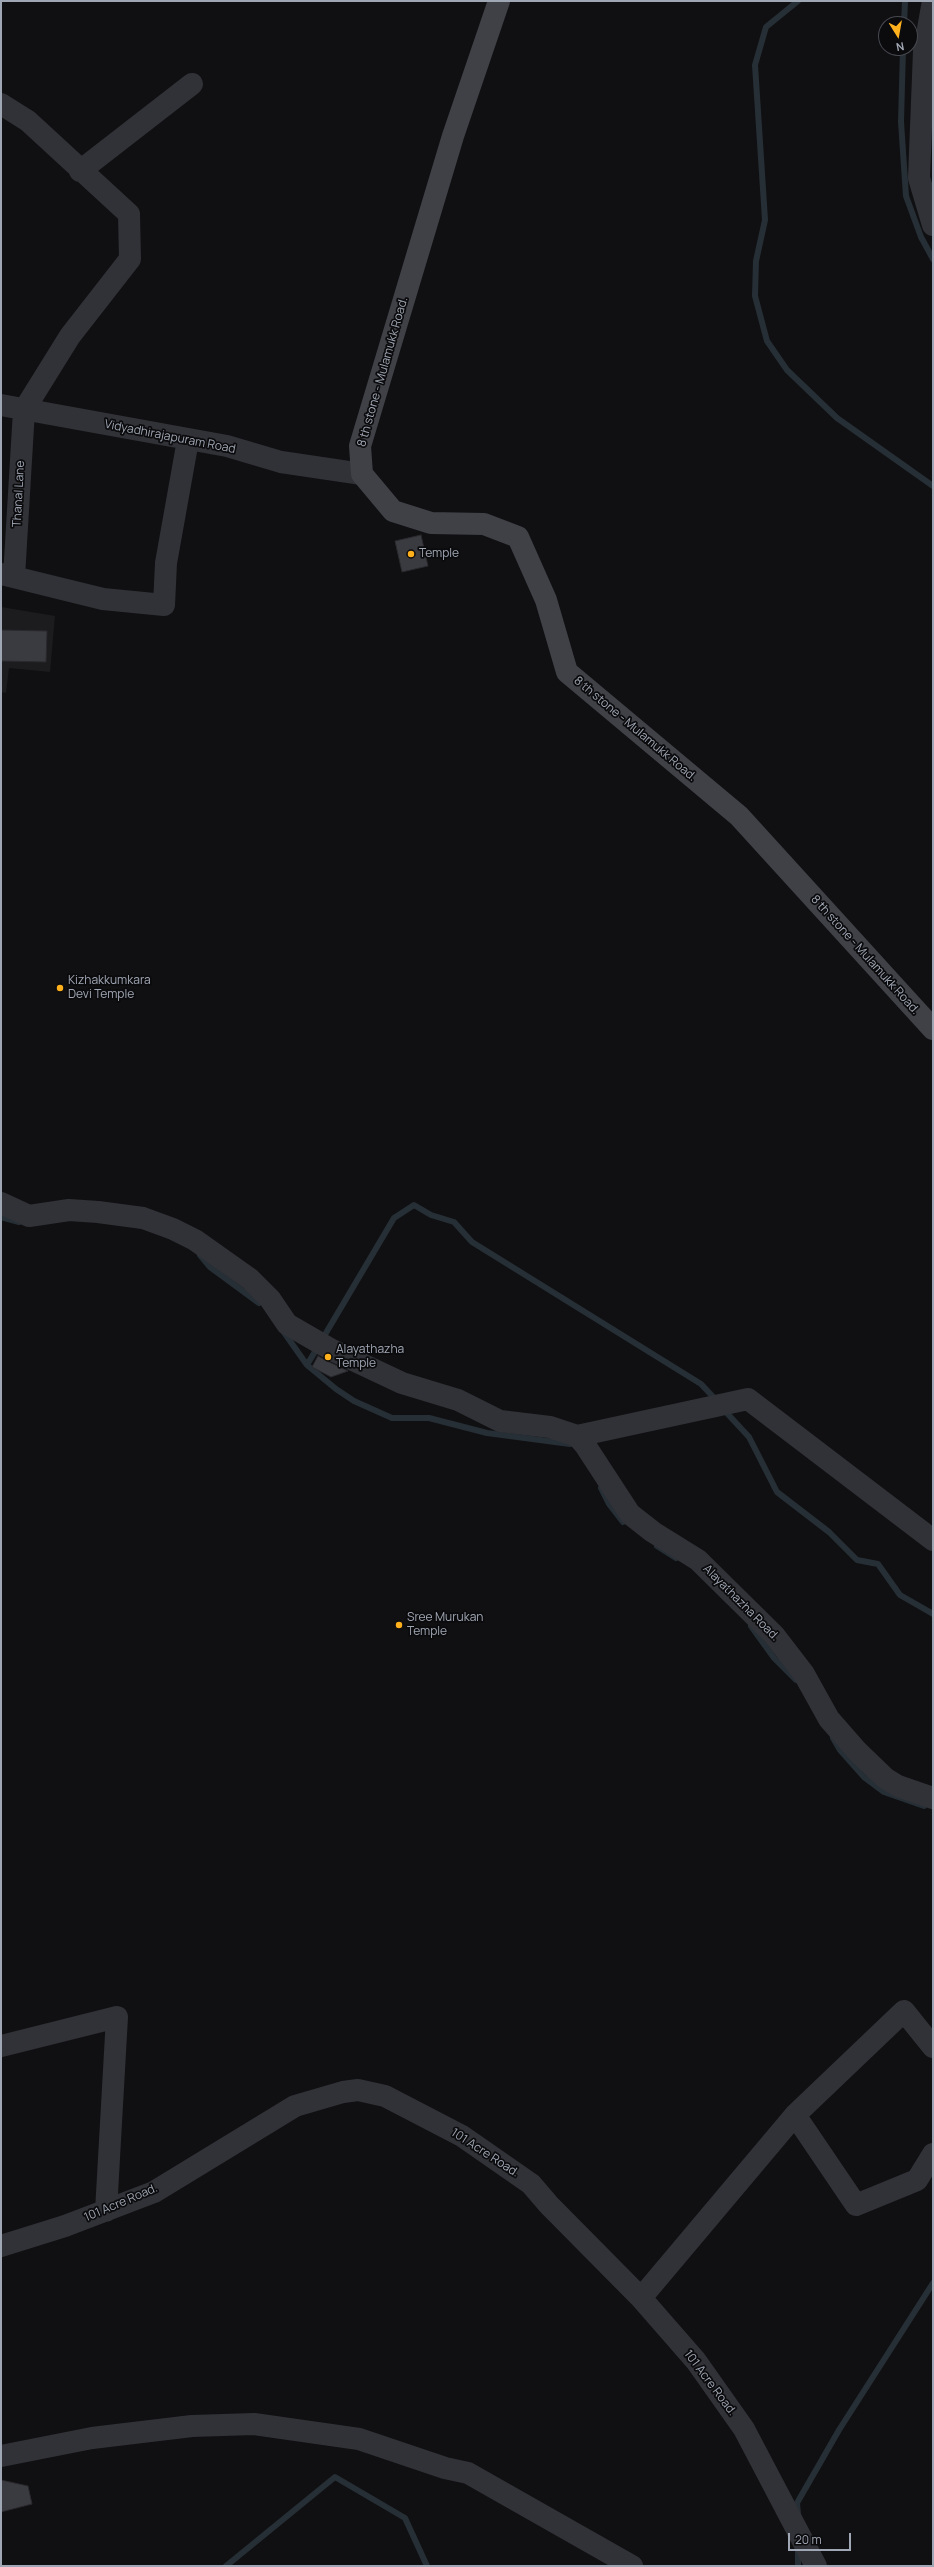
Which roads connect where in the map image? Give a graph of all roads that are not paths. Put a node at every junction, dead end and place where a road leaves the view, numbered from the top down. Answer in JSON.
{"nodes":[{"id":1,"x":499,"y":1,"type":"edge"},
{"id":2,"x":933,"y":1,"type":"edge"},
{"id":3,"x":192,"y":84,"type":"dead end"},
{"id":4,"x":1,"y":104,"type":"edge"},
{"id":5,"x":80,"y":171,"type":"junction"},
{"id":6,"x":933,"y":225,"type":"edge"},
{"id":7,"x":1,"y":405,"type":"edge"},
{"id":8,"x":24,"y":410,"type":"junction"},
{"id":9,"x":188,"y":440,"type":"junction"},
{"id":10,"x":362,"y":474,"type":"junction"},
{"id":11,"x":7,"y":576,"type":"edge"},
{"id":12,"x":933,"y":1029,"type":"edge"},
{"id":13,"x":1,"y":1203,"type":"edge"},
{"id":14,"x":577,"y":1436,"type":"junction"},
{"id":15,"x":933,"y":1540,"type":"edge"},
{"id":16,"x":933,"y":1798,"type":"edge"},
{"id":17,"x":1,"y":2046,"type":"edge"},
{"id":18,"x":933,"y":2047,"type":"edge"},
{"id":19,"x":795,"y":2114,"type":"junction"},
{"id":20,"x":933,"y":2154,"type":"edge"},
{"id":21,"x":106,"y":2211,"type":"junction"},
{"id":22,"x":1,"y":2246,"type":"edge"},
{"id":23,"x":641,"y":2298,"type":"junction"},
{"id":24,"x":1,"y":2456,"type":"edge"},
{"id":25,"x":632,"y":2566,"type":"edge"},
{"id":26,"x":816,"y":2566,"type":"edge"}],
"edges":[{"from":1,"to":10,"type":"main road","name":"8 th stone - Mulamukk Road."},
{"from":2,"to":6,"type":"street"},
{"from":3,"to":5,"type":"street"},
{"from":4,"to":5,"type":"street"},
{"from":5,"to":8,"type":"street"},
{"from":7,"to":8,"type":"street","name":"Vidyadhirajapuram Road"},
{"from":8,"to":9,"type":"street","name":"Vidyadhirajapuram Road"},
{"from":8,"to":11,"type":"street","name":"Thanal Lane"},
{"from":9,"to":10,"type":"street","name":"Vidyadhirajapuram Road"},
{"from":9,"to":11,"type":"street"},
{"from":10,"to":12,"type":"main road","name":"8 th stone - Mulamukk Road."},
{"from":13,"to":14,"type":"street"},
{"from":14,"to":15,"type":"street"},
{"from":14,"to":16,"type":"street","name":"Alayathazha Road."},
{"from":17,"to":21,"type":"street"},
{"from":18,"to":19,"type":"street"},
{"from":19,"to":20,"type":"street"},
{"from":19,"to":23,"type":"street"},
{"from":21,"to":22,"type":"street","name":"101 Acre Road."},
{"from":21,"to":23,"type":"street","name":"101 Acre Road."},
{"from":23,"to":26,"type":"street","name":"101 Acre Road."},
{"from":24,"to":25,"type":"street"}]}
